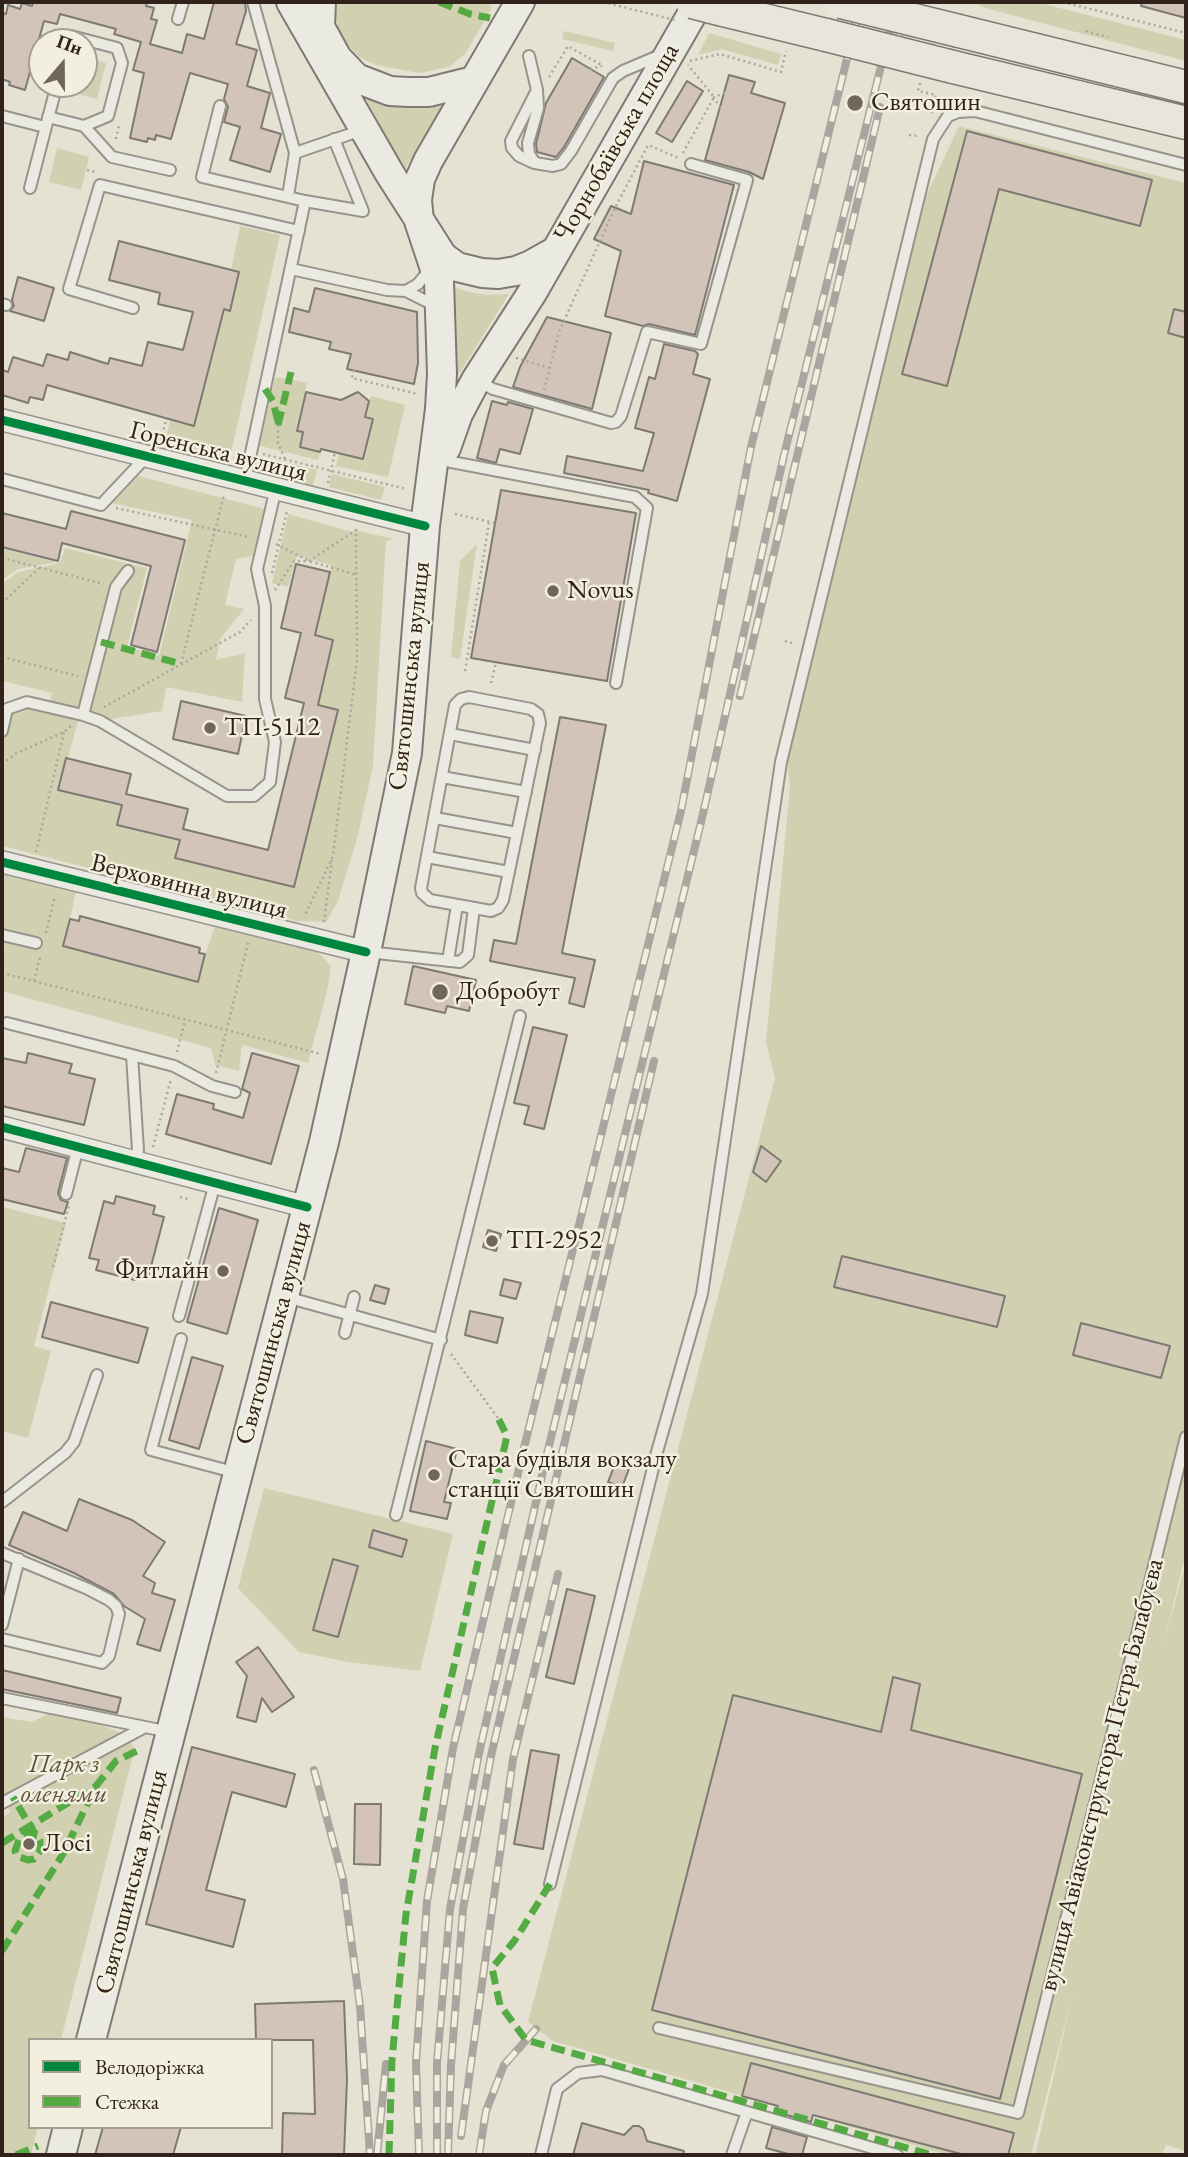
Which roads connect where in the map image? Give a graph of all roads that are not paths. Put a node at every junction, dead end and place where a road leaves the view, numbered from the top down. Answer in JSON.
{"nodes":[{"id":1,"x":183,"y":2,"type":"edge"},
{"id":2,"x":253,"y":2,"type":"edge"},
{"id":3,"x":291,"y":2,"type":"edge"},
{"id":4,"x":321,"y":2,"type":"edge"},
{"id":5,"x":520,"y":2,"type":"edge"},
{"id":6,"x":841,"y":2,"type":"edge"},
{"id":7,"x":711,"y":6,"type":"edge"},
{"id":8,"x":684,"y":11,"type":"edge"},
{"id":9,"x":178,"y":19,"type":"dead end"},
{"id":10,"x":98,"y":43,"type":"edge"},
{"id":11,"x":671,"y":50,"type":"junction"},
{"id":12,"x":529,"y":56,"type":"dead end"},
{"id":13,"x":473,"y":81,"type":"junction"},
{"id":14,"x":1186,"y":87,"type":"edge"},
{"id":15,"x":537,"y":93,"type":"junction"},
{"id":16,"x":53,"y":98,"type":"edge"},
{"id":17,"x":220,"y":106,"type":"dead end"},
{"id":18,"x":2,"y":116,"type":"edge"},
{"id":19,"x":47,"y":122,"type":"junction"},
{"id":20,"x":1186,"y":123,"type":"edge"},
{"id":21,"x":83,"y":126,"type":"junction"},
{"id":22,"x":365,"y":129,"type":"junction"},
{"id":23,"x":334,"y":139,"type":"junction"},
{"id":24,"x":295,"y":153,"type":"junction"},
{"id":25,"x":535,"y":163,"type":"junction"},
{"id":26,"x":691,"y":164,"type":"dead end"},
{"id":27,"x":1186,"y":165,"type":"edge"},
{"id":28,"x":170,"y":170,"type":"dead end"},
{"id":29,"x":30,"y":188,"type":"dead end"},
{"id":30,"x":288,"y":197,"type":"junction"},
{"id":31,"x":305,"y":201,"type":"junction"},
{"id":32,"x":419,"y":221,"type":"junction"},
{"id":33,"x":299,"y":231,"type":"junction"},
{"id":34,"x":556,"y":251,"type":"junction"},
{"id":35,"x":433,"y":265,"type":"junction"},
{"id":36,"x":291,"y":269,"type":"junction"},
{"id":37,"x":406,"y":291,"type":"junction"},
{"id":38,"x":133,"y":308,"type":"dead end"},
{"id":39,"x":441,"y":310,"type":"junction"},
{"id":40,"x":476,"y":380,"type":"junction"},
{"id":41,"x":2,"y":420,"type":"edge"},
{"id":42,"x":153,"y":451,"type":"junction"},
{"id":43,"x":441,"y":460,"type":"junction"},
{"id":44,"x":2,"y":479,"type":"edge"},
{"id":45,"x":245,"y":481,"type":"junction"},
{"id":46,"x":276,"y":488,"type":"junction"},
{"id":47,"x":418,"y":491,"type":"junction"},
{"id":48,"x":425,"y":526,"type":"junction"},
{"id":49,"x":128,"y":571,"type":"dead end"},
{"id":50,"x":615,"y":683,"type":"dead end"},
{"id":51,"x":83,"y":715,"type":"junction"},
{"id":52,"x":2,"y":731,"type":"edge"},
{"id":53,"x":450,"y":734,"type":"junction"},
{"id":54,"x":535,"y":750,"type":"junction"},
{"id":55,"x":442,"y":777,"type":"junction"},
{"id":56,"x":526,"y":793,"type":"junction"},
{"id":57,"x":435,"y":818,"type":"junction"},
{"id":58,"x":517,"y":832,"type":"junction"},
{"id":59,"x":427,"y":858,"type":"junction"},
{"id":60,"x":2,"y":862,"type":"edge"},
{"id":61,"x":509,"y":872,"type":"junction"},
{"id":62,"x":457,"y":905,"type":"junction"},
{"id":63,"x":474,"y":908,"type":"junction"},
{"id":64,"x":2,"y":935,"type":"edge"},
{"id":65,"x":36,"y":943,"type":"dead end"},
{"id":66,"x":366,"y":952,"type":"junction"},
{"id":67,"x":448,"y":961,"type":"junction"},
{"id":68,"x":520,"y":1016,"type":"dead end"},
{"id":69,"x":7,"y":1023,"type":"dead end"},
{"id":70,"x":132,"y":1055,"type":"junction"},
{"id":71,"x":235,"y":1092,"type":"dead end"},
{"id":72,"x":2,"y":1127,"type":"edge"},
{"id":73,"x":78,"y":1147,"type":"junction"},
{"id":74,"x":143,"y":1158,"type":"junction"},
{"id":75,"x":215,"y":1183,"type":"junction"},
{"id":76,"x":66,"y":1194,"type":"dead end"},
{"id":77,"x":307,"y":1207,"type":"junction"},
{"id":78,"x":283,"y":1296,"type":"junction"},
{"id":79,"x":354,"y":1297,"type":"dead end"},
{"id":80,"x":179,"y":1315,"type":"dead end"},
{"id":81,"x":350,"y":1315,"type":"junction"},
{"id":82,"x":345,"y":1333,"type":"dead end"},
{"id":83,"x":181,"y":1339,"type":"dead end"},
{"id":84,"x":440,"y":1340,"type":"junction"},
{"id":85,"x":97,"y":1375,"type":"dead end"},
{"id":86,"x":1186,"y":1437,"type":"edge"},
{"id":87,"x":237,"y":1473,"type":"junction"},
{"id":88,"x":2,"y":1502,"type":"edge"},
{"id":89,"x":396,"y":1515,"type":"dead end"},
{"id":90,"x":2,"y":1553,"type":"edge"},
{"id":91,"x":19,"y":1559,"type":"junction"},
{"id":92,"x":2,"y":1625,"type":"edge"},
{"id":93,"x":2,"y":1639,"type":"edge"},
{"id":94,"x":2,"y":1698,"type":"edge"},
{"id":95,"x":157,"y":1730,"type":"junction"},
{"id":96,"x":2,"y":1803,"type":"edge"},
{"id":97,"x":550,"y":1884,"type":"dead end"},
{"id":98,"x":659,"y":2028,"type":"dead end"},
{"id":99,"x":91,"y":2038,"type":"edge"},
{"id":100,"x":747,"y":2112,"type":"junction"},
{"id":101,"x":68,"y":2129,"type":"edge"},
{"id":102,"x":61,"y":2155,"type":"edge"},
{"id":103,"x":541,"y":2155,"type":"edge"},
{"id":104,"x":732,"y":2155,"type":"edge"},
{"id":105,"x":897,"y":2155,"type":"edge"}],
"edges":[{"from":1,"to":9,"type":"lane"},
{"from":2,"to":24,"type":"lane"},
{"from":3,"to":22,"type":"main road","name":"Чорнобаївська площа"},
{"from":4,"to":13,"type":"main road"},
{"from":5,"to":13,"type":"main road"},
{"from":6,"to":14,"type":"main road","bridge":true},
{"from":7,"to":8,"type":"main road","bridge":true},
{"from":7,"to":11,"type":"main road","name":"Чорнобаївська площа"},
{"from":7,"to":20,"type":"main road","bridge":true},
{"from":10,"to":21,"type":"lane"},
{"from":11,"to":25,"type":"lane"},
{"from":11,"to":34,"type":"main road","name":"Чорнобаївська площа"},
{"from":12,"to":15,"type":"lane"},
{"from":13,"to":32,"type":"main road"},
{"from":15,"to":25,"type":"lane"},
{"from":15,"to":25,"type":"lane"},
{"from":16,"to":19,"type":"lane"},
{"from":17,"to":30,"type":"lane"},
{"from":18,"to":19,"type":"lane"},
{"from":19,"to":21,"type":"lane"},
{"from":19,"to":29,"type":"lane"},
{"from":21,"to":28,"type":"lane"},
{"from":22,"to":23,"type":"lane"},
{"from":22,"to":32,"type":"main road","name":"Чорнобаївська площа"},
{"from":23,"to":24,"type":"lane"},
{"from":23,"to":31,"type":"lane"},
{"from":24,"to":30,"type":"lane"},
{"from":26,"to":40,"type":"lane"},
{"from":27,"to":97,"type":"lane"},
{"from":30,"to":31,"type":"lane"},
{"from":31,"to":33,"type":"lane"},
{"from":32,"to":34,"type":"main road","name":"Чорнобаївська площа"},
{"from":32,"to":35,"type":"main road","name":"Святошинська вулиця"},
{"from":33,"to":36,"type":"lane"},
{"from":33,"to":38,"type":"lane"},
{"from":34,"to":40,"type":"main road","name":"Святошинська вулиця"},
{"from":35,"to":37,"type":"lane"},
{"from":35,"to":39,"type":"main road","name":"Святошинська вулиця"},
{"from":36,"to":37,"type":"lane"},
{"from":36,"to":45,"type":"lane"},
{"from":37,"to":39,"type":"lane"},
{"from":39,"to":47,"type":"main road","name":"Святошинська вулиця"},
{"from":40,"to":43,"type":"main road","name":"Святошинська вулиця"},
{"from":41,"to":42,"type":"street","name":"Горенська вулиця"},
{"from":42,"to":44,"type":"lane"},
{"from":42,"to":45,"type":"street","name":"Горенська вулиця"},
{"from":43,"to":47,"type":"main road","name":"Святошинська вулиця"},
{"from":43,"to":50,"type":"lane"},
{"from":45,"to":46,"type":"street","name":"Горенська вулиця"},
{"from":46,"to":48,"type":"street","name":"Горенська вулиця"},
{"from":46,"to":51,"type":"lane"},
{"from":47,"to":48,"type":"main road","name":"Святошинська вулиця"},
{"from":48,"to":66,"type":"main road","name":"Святошинська вулиця"},
{"from":49,"to":51,"type":"lane"},
{"from":51,"to":52,"type":"lane"},
{"from":53,"to":54,"type":"lane"},
{"from":53,"to":54,"type":"lane"},
{"from":53,"to":55,"type":"lane"},
{"from":54,"to":56,"type":"lane"},
{"from":55,"to":56,"type":"lane"},
{"from":55,"to":57,"type":"lane"},
{"from":56,"to":58,"type":"lane"},
{"from":57,"to":58,"type":"lane"},
{"from":57,"to":59,"type":"lane"},
{"from":58,"to":61,"type":"lane"},
{"from":59,"to":61,"type":"lane"},
{"from":59,"to":62,"type":"lane"},
{"from":60,"to":66,"type":"street","name":"Верховинна вулиця"},
{"from":61,"to":63,"type":"lane"},
{"from":62,"to":63,"type":"lane"},
{"from":62,"to":67,"type":"lane"},
{"from":63,"to":67,"type":"lane"},
{"from":64,"to":65,"type":"lane"},
{"from":66,"to":67,"type":"lane"},
{"from":66,"to":77,"type":"main road","name":"Святошинська вулиця"},
{"from":68,"to":84,"type":"lane"},
{"from":69,"to":70,"type":"lane"},
{"from":70,"to":71,"type":"lane"},
{"from":70,"to":74,"type":"lane"},
{"from":72,"to":73,"type":"street"},
{"from":73,"to":74,"type":"street"},
{"from":73,"to":76,"type":"lane"},
{"from":74,"to":75,"type":"street"},
{"from":75,"to":77,"type":"street"},
{"from":75,"to":80,"type":"lane"},
{"from":77,"to":78,"type":"main road","name":"Святошинська вулиця"},
{"from":78,"to":81,"type":"lane"},
{"from":78,"to":87,"type":"main road","name":"Святошинська вулиця"},
{"from":79,"to":81,"type":"lane"},
{"from":81,"to":82,"type":"lane"},
{"from":81,"to":84,"type":"lane"},
{"from":83,"to":87,"type":"lane"},
{"from":84,"to":89,"type":"lane"},
{"from":85,"to":88,"type":"lane"},
{"from":86,"to":98,"type":"lane","name":"вулиця Авіаконструктора Петра Балабуєва"},
{"from":87,"to":95,"type":"main road","name":"Святошинська вулиця"},
{"from":90,"to":91,"type":"lane"},
{"from":91,"to":92,"type":"lane"},
{"from":91,"to":93,"type":"lane"},
{"from":94,"to":95,"type":"lane"},
{"from":95,"to":96,"type":"lane"},
{"from":95,"to":99,"type":"main road","name":"Святошинська вулиця"},
{"from":100,"to":103,"type":"lane"},
{"from":100,"to":104,"type":"lane"},
{"from":100,"to":105,"type":"lane"},
{"from":101,"to":102,"type":"main road"}]}
